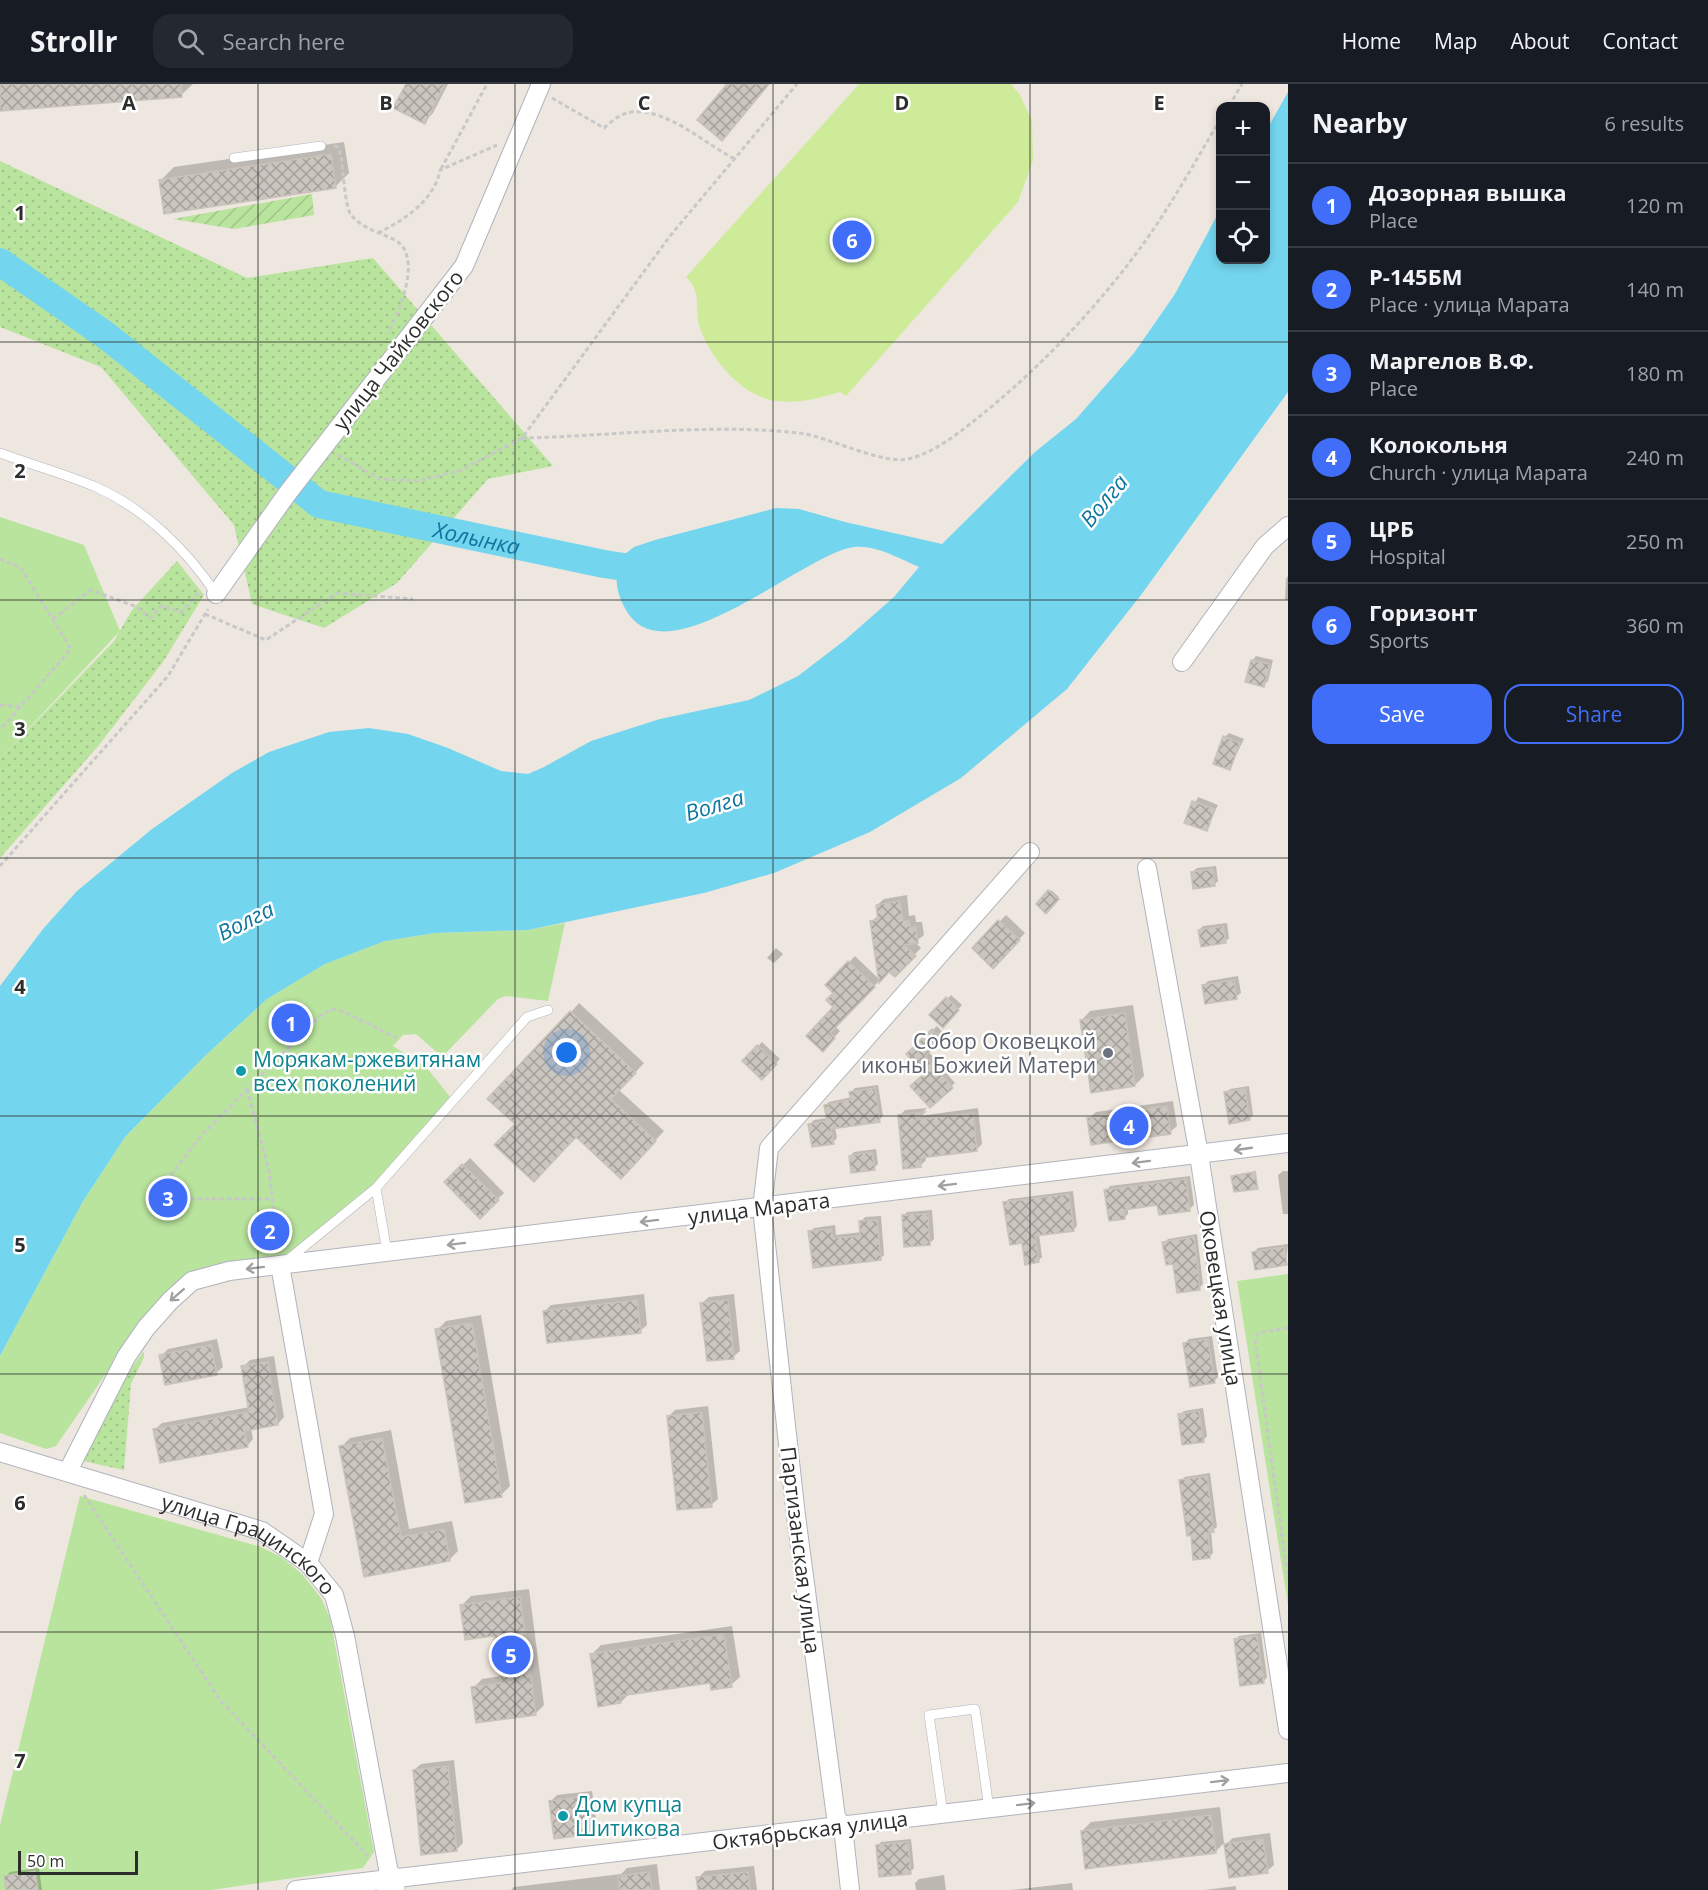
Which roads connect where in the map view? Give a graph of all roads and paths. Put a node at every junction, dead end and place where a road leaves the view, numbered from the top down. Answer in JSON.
{"nodes":[{"id":1,"x":487,"y":84,"type":"edge"},
{"id":2,"x":797,"y":84,"type":"edge"},
{"id":3,"x":1242,"y":84,"type":"edge"},
{"id":4,"x":539,"y":87,"type":"edge"},
{"id":5,"x":1231,"y":102,"type":"edge"},
{"id":6,"x":1216,"y":128,"type":"edge"},
{"id":7,"x":516,"y":141,"type":"junction"},
{"id":8,"x":321,"y":146,"type":"dead end"},
{"id":9,"x":341,"y":156,"type":"dead end"},
{"id":10,"x":234,"y":158,"type":"dead end"},
{"id":11,"x":735,"y":159,"type":"junction"},
{"id":12,"x":440,"y":170,"type":"junction"},
{"id":13,"x":378,"y":234,"type":"junction"},
{"id":14,"x":387,"y":337,"type":"dead end"},
{"id":15,"x":522,"y":438,"type":"junction"},
{"id":16,"x":324,"y":446,"type":"junction"},
{"id":17,"x":0,"y":453,"type":"edge"},
{"id":18,"x":1288,"y":526,"type":"edge"},
{"id":19,"x":0,"y":559,"type":"edge"},
{"id":20,"x":212,"y":588,"type":"junction"},
{"id":21,"x":413,"y":599,"type":"dead end"},
{"id":22,"x":205,"y":614,"type":"junction"},
{"id":23,"x":53,"y":619,"type":"junction"},
{"id":24,"x":1182,"y":662,"type":"dead end"},
{"id":25,"x":0,"y":705,"type":"edge"},
{"id":26,"x":22,"y":707,"type":"junction"},
{"id":27,"x":0,"y":730,"type":"edge"},
{"id":28,"x":1030,"y":852,"type":"dead end"},
{"id":29,"x":0,"y":866,"type":"edge"},
{"id":30,"x":1147,"y":868,"type":"dead end"},
{"id":31,"x":548,"y":1010,"type":"dead end"},
{"id":32,"x":399,"y":1039,"type":"dead end"},
{"id":33,"x":247,"y":1089,"type":"junction"},
{"id":34,"x":1288,"y":1143,"type":"edge"},
{"id":35,"x":1199,"y":1155,"type":"junction"},
{"id":36,"x":376,"y":1188,"type":"junction"},
{"id":37,"x":272,"y":1199,"type":"junction"},
{"id":38,"x":762,"y":1208,"type":"junction"},
{"id":39,"x":387,"y":1252,"type":"junction"},
{"id":40,"x":280,"y":1265,"type":"junction"},
{"id":41,"x":1288,"y":1328,"type":"edge"},
{"id":42,"x":5,"y":1454,"type":"edge"},
{"id":43,"x":68,"y":1471,"type":"junction"},
{"id":44,"x":308,"y":1563,"type":"junction"},
{"id":45,"x":1288,"y":1580,"type":"edge"},
{"id":46,"x":1288,"y":1730,"type":"edge"},
{"id":47,"x":1288,"y":1773,"type":"edge"},
{"id":48,"x":989,"y":1809,"type":"junction"},
{"id":49,"x":943,"y":1814,"type":"junction"},
{"id":50,"x":843,"y":1827,"type":"junction"},
{"id":51,"x":391,"y":1885,"type":"edge"},
{"id":52,"x":296,"y":1890,"type":"edge"},
{"id":53,"x":850,"y":1890,"type":"edge"}],
"edges":[{"from":1,"to":12,"type":"path"},
{"from":2,"to":11,"type":"path"},
{"from":3,"to":5,"type":"path"},
{"from":4,"to":7,"type":"street","name":"улица Чайковского"},
{"from":4,"to":11,"type":"path"},
{"from":6,"to":15,"type":"path"},
{"from":7,"to":12,"type":"path"},
{"from":7,"to":16,"type":"street","name":"улица Чайковского"},
{"from":8,"to":10,"type":"lane"},
{"from":9,"to":13,"type":"path"},
{"from":11,"to":15,"type":"path"},
{"from":12,"to":13,"type":"path"},
{"from":13,"to":14,"type":"path"},
{"from":15,"to":16,"type":"path"},
{"from":16,"to":20,"type":"street","name":"улица Чайковского"},
{"from":17,"to":20,"type":"lane"},
{"from":18,"to":24,"type":"street"},
{"from":19,"to":23,"type":"path"},
{"from":20,"to":22,"type":"path"},
{"from":20,"to":23,"type":"path"},
{"from":21,"to":22,"type":"path"},
{"from":22,"to":29,"type":"path"},
{"from":23,"to":26,"type":"path"},
{"from":25,"to":26,"type":"path"},
{"from":26,"to":27,"type":"path"},
{"from":28,"to":38,"type":"street","name":"Партизанская улица"},
{"from":30,"to":35,"type":"street","name":"Оковецкая улица"},
{"from":31,"to":36,"type":"lane"},
{"from":32,"to":33,"type":"path"},
{"from":33,"to":37,"type":"path"},
{"from":33,"to":37,"type":"path"},
{"from":34,"to":35,"type":"street","name":"улица Марата","one_way":true},
{"from":35,"to":38,"type":"street","name":"улица Марата","one_way":true},
{"from":35,"to":46,"type":"street","name":"Оковецкая улица"},
{"from":36,"to":39,"type":"lane"},
{"from":36,"to":40,"type":"lane"},
{"from":37,"to":40,"type":"path"},
{"from":38,"to":39,"type":"street","name":"улица Марата","one_way":true},
{"from":38,"to":50,"type":"street","name":"Партизанская улица"},
{"from":39,"to":40,"type":"street","name":"улица Марата"},
{"from":40,"to":43,"type":"street","name":"улица Марата","one_way":true},
{"from":40,"to":44,"type":"street"},
{"from":41,"to":45,"type":"path"},
{"from":42,"to":43,"type":"street","name":"улица Грацинского"},
{"from":43,"to":44,"type":"street","name":"улица Грацинского"},
{"from":43,"to":51,"type":"path"},
{"from":44,"to":51,"type":"street","name":"улица Грацинского"},
{"from":48,"to":47,"type":"street","name":"Октябрьская улица","one_way":true},
{"from":48,"to":49,"type":"street","name":"Октябрьская улица"},
{"from":48,"to":49,"type":"lane"},
{"from":49,"to":50,"type":"street","name":"Октябрьская улица"},
{"from":50,"to":51,"type":"street","name":"Октябрьская улица"},
{"from":50,"to":53,"type":"street","name":"Партизанская улица"},
{"from":51,"to":52,"type":"street","name":"Октябрьская улица"}]}
